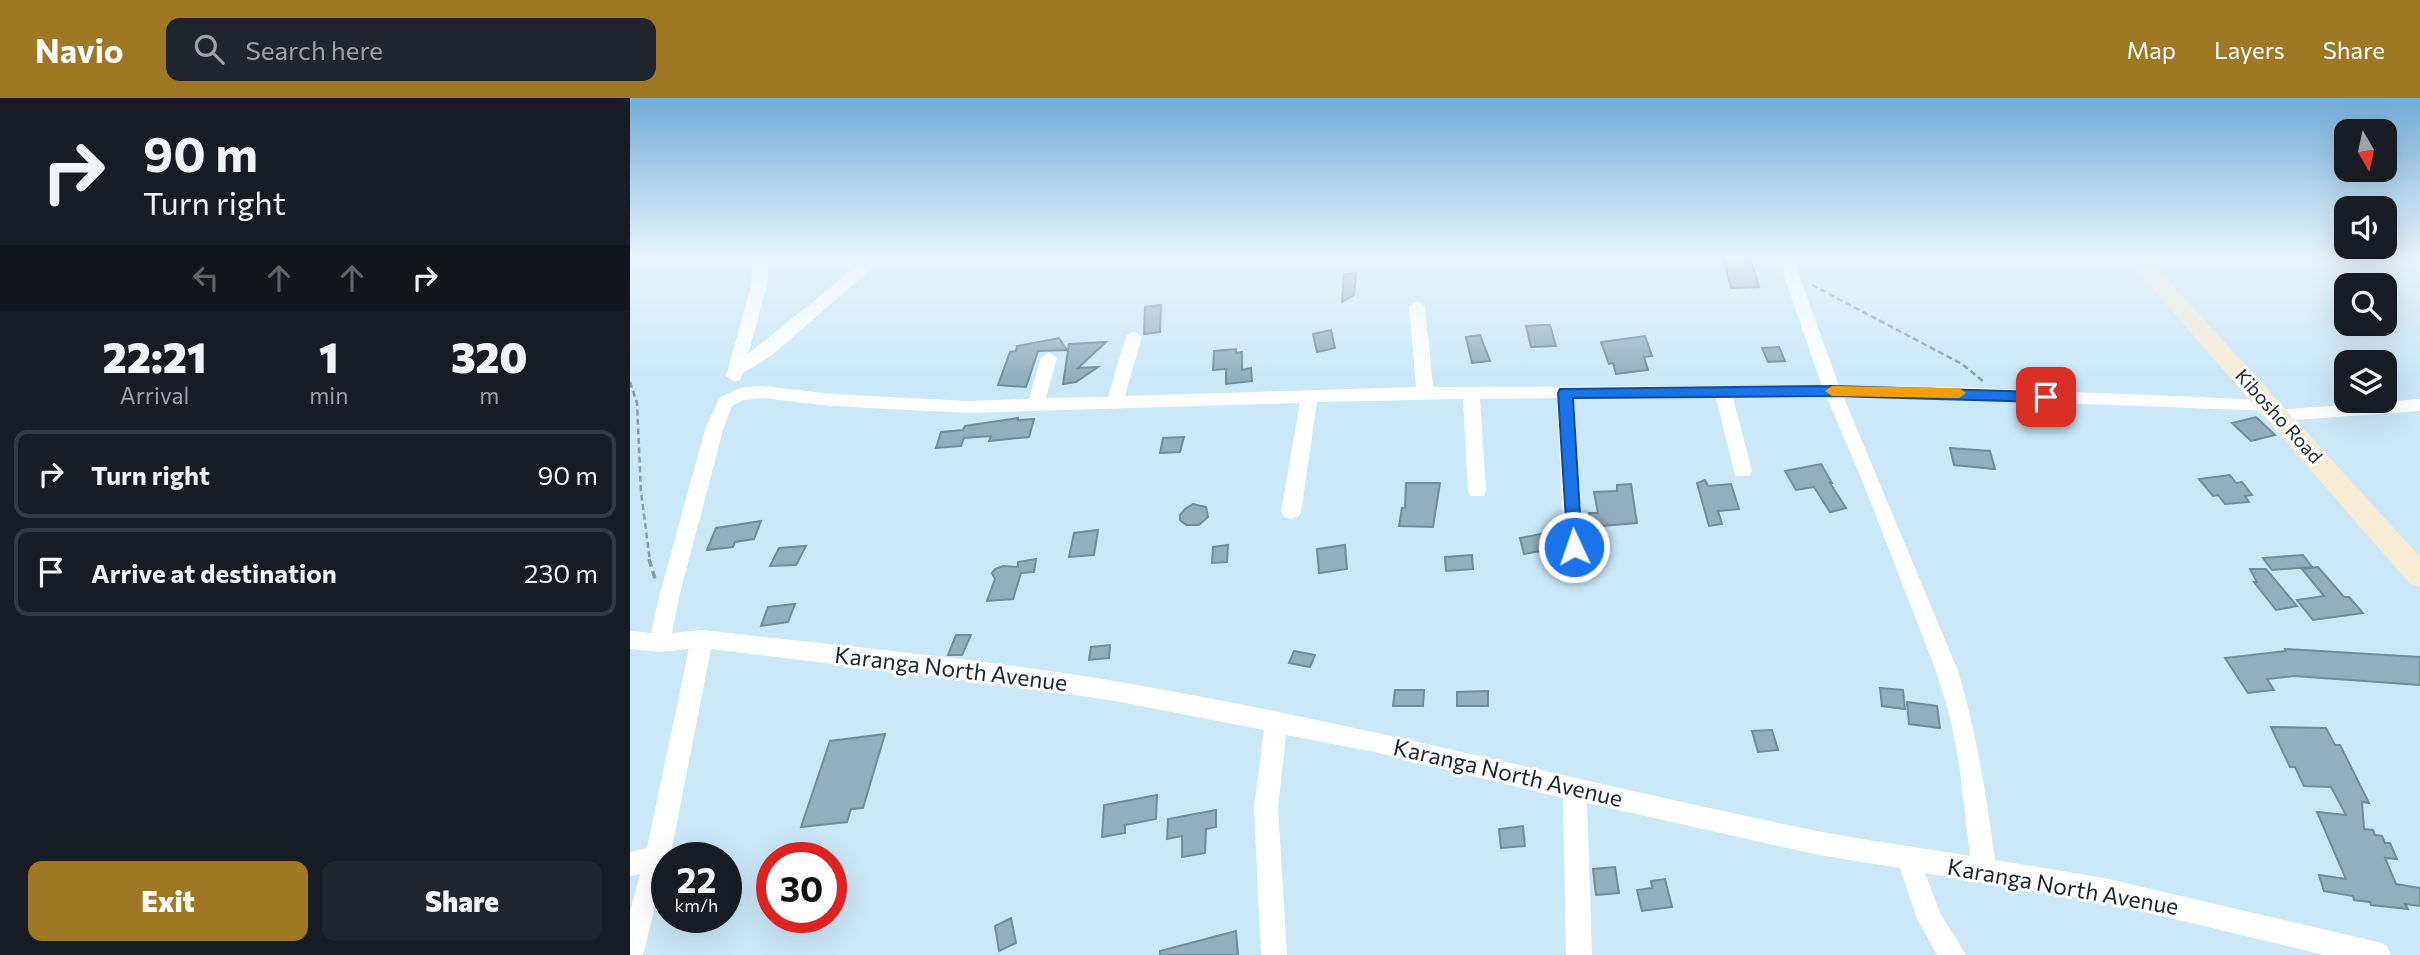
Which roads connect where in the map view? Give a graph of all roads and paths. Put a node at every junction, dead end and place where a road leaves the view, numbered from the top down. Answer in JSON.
{"nodes":[{"id":1,"x":756,"y":298,"type":"edge"},
{"id":2,"x":829,"y":298,"type":"edge"},
{"id":3,"x":1798,"y":298,"type":"edge"},
{"id":4,"x":1838,"y":298,"type":"edge"},
{"id":5,"x":2172,"y":298,"type":"edge"},
{"id":6,"x":1417,"y":306,"type":"dead end"},
{"id":7,"x":1134,"y":336,"type":"dead end"},
{"id":8,"x":1049,"y":358,"type":"dead end"},
{"id":9,"x":735,"y":370,"type":"junction"},
{"id":10,"x":630,"y":382,"type":"edge"},
{"id":11,"x":1723,"y":391,"type":"junction"},
{"id":12,"x":1832,"y":391,"type":"junction"},
{"id":13,"x":1425,"y":393,"type":"junction"},
{"id":14,"x":1471,"y":393,"type":"junction"},
{"id":15,"x":1565,"y":393,"type":"junction"},
{"id":16,"x":1998,"y":395,"type":"junction"},
{"id":17,"x":730,"y":397,"type":"junction"},
{"id":18,"x":1309,"y":398,"type":"junction"},
{"id":19,"x":1115,"y":402,"type":"junction"},
{"id":20,"x":1036,"y":405,"type":"junction"},
{"id":21,"x":2420,"y":405,"type":"edge"},
{"id":22,"x":2274,"y":410,"type":"junction"},
{"id":23,"x":1743,"y":471,"type":"dead end"},
{"id":24,"x":1477,"y":491,"type":"dead end"},
{"id":25,"x":1291,"y":512,"type":"dead end"},
{"id":26,"x":1574,"y":547,"type":"dead end"},
{"id":27,"x":2420,"y":576,"type":"edge"},
{"id":28,"x":669,"y":597,"type":"junction"},
{"id":29,"x":703,"y":639,"type":"junction"},
{"id":30,"x":630,"y":640,"type":"edge"},
{"id":31,"x":660,"y":643,"type":"junction"},
{"id":32,"x":1276,"y":722,"type":"junction"},
{"id":33,"x":1575,"y":790,"type":"junction"},
{"id":34,"x":661,"y":842,"type":"edge"},
{"id":35,"x":651,"y":860,"type":"edge"},
{"id":36,"x":1910,"y":860,"type":"junction"},
{"id":37,"x":630,"y":864,"type":"edge"},
{"id":38,"x":1984,"y":871,"type":"junction"},
{"id":39,"x":651,"y":882,"type":"edge"},
{"id":40,"x":630,"y":954,"type":"edge"},
{"id":41,"x":1274,"y":955,"type":"edge"},
{"id":42,"x":1579,"y":955,"type":"edge"},
{"id":43,"x":1953,"y":955,"type":"edge"},
{"id":44,"x":2378,"y":955,"type":"edge"}],
"edges":[{"from":1,"to":9,"type":"street"},
{"from":2,"to":9,"type":"street"},
{"from":3,"to":12,"type":"street"},
{"from":4,"to":16,"type":"path"},
{"from":5,"to":22,"type":"street","name":"Kibosho Road"},
{"from":6,"to":13,"type":"street"},
{"from":7,"to":19,"type":"street"},
{"from":8,"to":20,"type":"street"},
{"from":9,"to":17,"type":"street"},
{"from":10,"to":28,"type":"path"},
{"from":11,"to":12,"type":"street"},
{"from":11,"to":15,"type":"street"},
{"from":11,"to":23,"type":"street"},
{"from":12,"to":16,"type":"street"},
{"from":12,"to":38,"type":"street"},
{"from":13,"to":14,"type":"street"},
{"from":13,"to":18,"type":"street"},
{"from":14,"to":15,"type":"street"},
{"from":14,"to":24,"type":"street"},
{"from":15,"to":26,"type":"street"},
{"from":16,"to":22,"type":"street"},
{"from":17,"to":20,"type":"street"},
{"from":17,"to":28,"type":"street"},
{"from":18,"to":19,"type":"street"},
{"from":18,"to":25,"type":"street"},
{"from":19,"to":20,"type":"street"},
{"from":21,"to":22,"type":"street"},
{"from":22,"to":27,"type":"street","name":"Kibosho Road"},
{"from":28,"to":31,"type":"street"},
{"from":29,"to":31,"type":"street","name":"Karanga North Avenue"},
{"from":29,"to":32,"type":"street","name":"Karanga North Avenue"},
{"from":29,"to":34,"type":"street"},
{"from":30,"to":31,"type":"street","name":"Karanga North Avenue"},
{"from":32,"to":33,"type":"street","name":"Karanga North Avenue"},
{"from":32,"to":41,"type":"street"},
{"from":33,"to":36,"type":"street","name":"Karanga North Avenue"},
{"from":33,"to":42,"type":"street"},
{"from":35,"to":37,"type":"street"},
{"from":36,"to":38,"type":"street","name":"Karanga North Avenue"},
{"from":36,"to":43,"type":"street"},
{"from":38,"to":44,"type":"street","name":"Karanga North Avenue"},
{"from":39,"to":40,"type":"street"}]}
